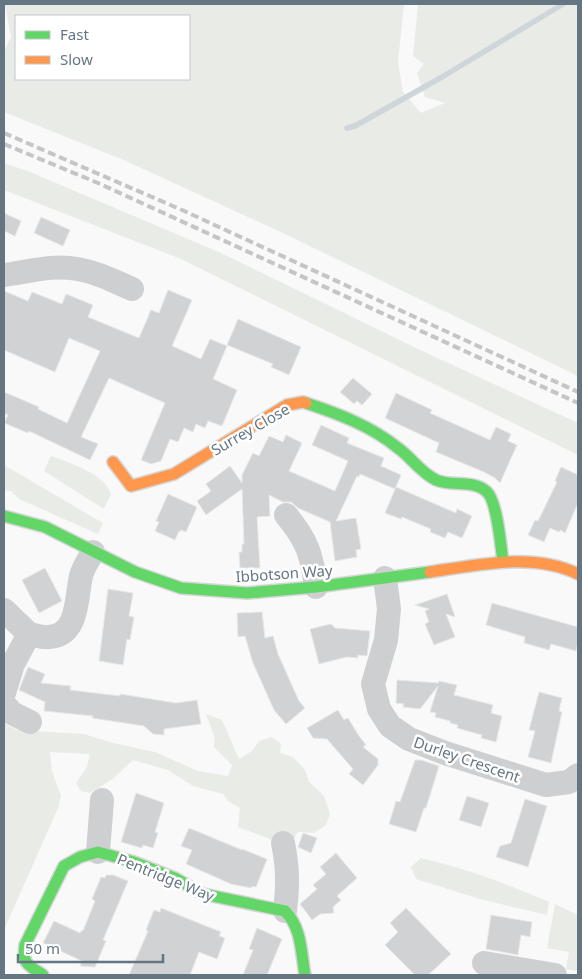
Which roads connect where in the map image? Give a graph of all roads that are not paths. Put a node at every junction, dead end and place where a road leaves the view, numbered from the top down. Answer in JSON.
{"nodes":[{"id":1,"x":4,"y":275,"type":"edge"},
{"id":2,"x":132,"y":289,"type":"dead end"},
{"id":3,"x":113,"y":462,"type":"dead end"},
{"id":4,"x":286,"y":515,"type":"dead end"},
{"id":5,"x":4,"y":516,"type":"edge"},
{"id":6,"x":93,"y":552,"type":"junction"},
{"id":7,"x":502,"y":562,"type":"junction"},
{"id":8,"x":578,"y":574,"type":"edge"},
{"id":9,"x":385,"y":578,"type":"junction"},
{"id":10,"x":316,"y":587,"type":"junction"},
{"id":11,"x":4,"y":610,"type":"edge"},
{"id":12,"x":29,"y":634,"type":"junction"},
{"id":13,"x":4,"y":693,"type":"edge"},
{"id":14,"x":4,"y":704,"type":"edge"},
{"id":15,"x":30,"y":722,"type":"dead end"},
{"id":16,"x":578,"y":775,"type":"edge"},
{"id":17,"x":102,"y":800,"type":"dead end"},
{"id":18,"x":283,"y":843,"type":"dead end"},
{"id":19,"x":98,"y":852,"type":"junction"},
{"id":20,"x":284,"y":910,"type":"junction"},
{"id":21,"x":484,"y":963,"type":"dead end"},
{"id":22,"x":43,"y":975,"type":"edge"},
{"id":23,"x":304,"y":975,"type":"edge"},
{"id":24,"x":547,"y":975,"type":"edge"}],
"edges":[{"from":1,"to":2,"type":"street"},
{"from":3,"to":7,"type":"street","name":"Surrey Close"},
{"from":4,"to":10,"type":"street"},
{"from":5,"to":6,"type":"street","name":"Ibbotson Way"},
{"from":6,"to":10,"type":"street","name":"Ibbotson Way"},
{"from":6,"to":12,"type":"street"},
{"from":7,"to":8,"type":"street","name":"Ibbotson Way"},
{"from":7,"to":9,"type":"street","name":"Ibbotson Way"},
{"from":9,"to":10,"type":"street","name":"Ibbotson Way"},
{"from":9,"to":16,"type":"street","name":"Durley Crescent"},
{"from":11,"to":12,"type":"street"},
{"from":12,"to":13,"type":"street"},
{"from":14,"to":15,"type":"street"},
{"from":17,"to":19,"type":"street","name":"Pentridge Way"},
{"from":18,"to":20,"type":"street"},
{"from":19,"to":20,"type":"street","name":"Pentridge Way"},
{"from":19,"to":22,"type":"street","name":"Pentridge Way"},
{"from":20,"to":23,"type":"street"},
{"from":21,"to":24,"type":"street"}]}
